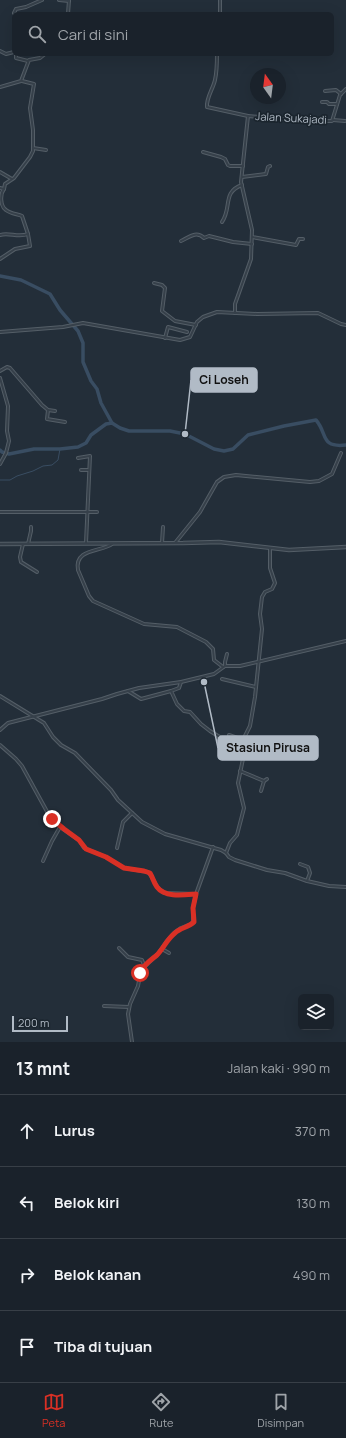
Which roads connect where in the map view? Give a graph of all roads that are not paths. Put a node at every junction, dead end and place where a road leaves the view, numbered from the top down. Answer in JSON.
{"nodes":[{"id":1,"x":42,"y":0,"type":"edge"},
{"id":2,"x":59,"y":0,"type":"edge"},
{"id":3,"x":69,"y":0,"type":"edge"},
{"id":4,"x":220,"y":0,"type":"edge"},
{"id":5,"x":14,"y":12,"type":"edge"},
{"id":6,"x":68,"y":12,"type":"edge"},
{"id":7,"x":220,"y":12,"type":"edge"},
{"id":8,"x":0,"y":51,"type":"edge"},
{"id":9,"x":12,"y":53,"type":"edge"},
{"id":10,"x":16,"y":56,"type":"edge"},
{"id":11,"x":42,"y":56,"type":"edge"},
{"id":12,"x":217,"y":56,"type":"edge"},
{"id":13,"x":28,"y":61,"type":"junction"},
{"id":14,"x":22,"y":80,"type":"junction"},
{"id":15,"x":0,"y":87,"type":"edge"},
{"id":16,"x":346,"y":89,"type":"edge"},
{"id":17,"x":325,"y":91,"type":"dead end"},
{"id":18,"x":341,"y":94,"type":"junction"},
{"id":19,"x":322,"y":102,"type":"dead end"},
{"id":20,"x":337,"y":104,"type":"junction"},
{"id":21,"x":248,"y":116,"type":"junction"},
{"id":22,"x":333,"y":120,"type":"junction"},
{"id":23,"x":345,"y":121,"type":"dead end"},
{"id":24,"x":33,"y":148,"type":"junction"},
{"id":25,"x":46,"y":150,"type":"dead end"},
{"id":26,"x":203,"y":152,"type":"dead end"},
{"id":27,"x":244,"y":166,"type":"junction"},
{"id":28,"x":270,"y":166,"type":"dead end"},
{"id":29,"x":0,"y":172,"type":"edge"},
{"id":30,"x":242,"y":177,"type":"junction"},
{"id":31,"x":12,"y":179,"type":"junction"},
{"id":32,"x":242,"y":185,"type":"junction"},
{"id":33,"x":0,"y":188,"type":"edge"},
{"id":34,"x":4,"y":189,"type":"junction"},
{"id":35,"x":222,"y":222,"type":"dead end"},
{"id":36,"x":28,"y":234,"type":"junction"},
{"id":37,"x":0,"y":235,"type":"edge"},
{"id":38,"x":252,"y":237,"type":"junction"},
{"id":39,"x":303,"y":239,"type":"dead end"},
{"id":40,"x":181,"y":241,"type":"dead end"},
{"id":41,"x":252,"y":244,"type":"junction"},
{"id":42,"x":0,"y":259,"type":"edge"},
{"id":43,"x":154,"y":283,"type":"dead end"},
{"id":44,"x":235,"y":313,"type":"junction"},
{"id":45,"x":196,"y":324,"type":"junction"},
{"id":46,"x":346,"y":325,"type":"edge"},
{"id":47,"x":0,"y":332,"type":"edge"},
{"id":48,"x":187,"y":332,"type":"dead end"},
{"id":49,"x":165,"y":338,"type":"junction"},
{"id":50,"x":0,"y":371,"type":"edge"},
{"id":51,"x":0,"y":378,"type":"edge"},
{"id":52,"x":48,"y":410,"type":"junction"},
{"id":53,"x":55,"y":411,"type":"dead end"},
{"id":54,"x":66,"y":422,"type":"dead end"},
{"id":55,"x":341,"y":453,"type":"dead end"},
{"id":56,"x":78,"y":458,"type":"dead end"},
{"id":57,"x":0,"y":464,"type":"edge"},
{"id":58,"x":81,"y":470,"type":"dead end"},
{"id":59,"x":90,"y":470,"type":"junction"},
{"id":60,"x":0,"y":512,"type":"edge"},
{"id":61,"x":88,"y":512,"type":"junction"},
{"id":62,"x":98,"y":512,"type":"dead end"},
{"id":63,"x":30,"y":527,"type":"dead end"},
{"id":64,"x":163,"y":527,"type":"dead end"},
{"id":65,"x":86,"y":543,"type":"junction"},
{"id":66,"x":112,"y":543,"type":"junction"},
{"id":67,"x":162,"y":543,"type":"junction"},
{"id":68,"x":175,"y":543,"type":"junction"},
{"id":69,"x":0,"y":544,"type":"edge"},
{"id":70,"x":22,"y":544,"type":"junction"},
{"id":71,"x":28,"y":544,"type":"junction"},
{"id":72,"x":346,"y":547,"type":"edge"},
{"id":73,"x":270,"y":549,"type":"junction"},
{"id":74,"x":37,"y":572,"type":"dead end"},
{"id":75,"x":346,"y":641,"type":"edge"},
{"id":76,"x":227,"y":654,"type":"dead end"},
{"id":77,"x":259,"y":662,"type":"junction"},
{"id":78,"x":224,"y":667,"type":"junction"},
{"id":79,"x":222,"y":680,"type":"dead end"},
{"id":80,"x":181,"y":682,"type":"junction"},
{"id":81,"x":256,"y":687,"type":"junction"},
{"id":82,"x":128,"y":691,"type":"junction"},
{"id":83,"x":171,"y":691,"type":"junction"},
{"id":84,"x":0,"y":696,"type":"edge"},
{"id":85,"x":33,"y":716,"type":"junction"},
{"id":86,"x":0,"y":730,"type":"edge"},
{"id":87,"x":229,"y":735,"type":"dead end"},
{"id":88,"x":243,"y":740,"type":"junction"},
{"id":89,"x":0,"y":745,"type":"edge"},
{"id":90,"x":244,"y":752,"type":"junction"},
{"id":91,"x":240,"y":771,"type":"junction"},
{"id":92,"x":267,"y":779,"type":"dead end"},
{"id":93,"x":264,"y":781,"type":"junction"},
{"id":94,"x":261,"y":791,"type":"dead end"},
{"id":95,"x":132,"y":813,"type":"junction"},
{"id":96,"x":60,"y":827,"type":"junction"},
{"id":97,"x":213,"y":847,"type":"junction"},
{"id":98,"x":117,"y":848,"type":"dead end"},
{"id":99,"x":226,"y":853,"type":"junction"},
{"id":100,"x":43,"y":861,"type":"dead end"},
{"id":101,"x":300,"y":864,"type":"dead end"},
{"id":102,"x":307,"y":881,"type":"junction"},
{"id":103,"x":346,"y":887,"type":"edge"},
{"id":104,"x":196,"y":894,"type":"junction"},
{"id":105,"x":119,"y":948,"type":"dead end"},
{"id":106,"x":162,"y":949,"type":"junction"},
{"id":107,"x":169,"y":953,"type":"dead end"},
{"id":108,"x":144,"y":966,"type":"junction"},
{"id":109,"x":104,"y":1006,"type":"dead end"},
{"id":110,"x":129,"y":1007,"type":"junction"},
{"id":111,"x":132,"y":1042,"type":"edge"}],
"edges":[{"from":1,"to":5,"type":"street"},
{"from":2,"to":3,"type":"street"},
{"from":3,"to":6,"type":"street"},
{"from":4,"to":7,"type":"street"},
{"from":8,"to":9,"type":"street"},
{"from":10,"to":13,"type":"street"},
{"from":11,"to":13,"type":"street"},
{"from":12,"to":21,"type":"street"},
{"from":13,"to":14,"type":"street"},
{"from":14,"to":15,"type":"street"},
{"from":14,"to":24,"type":"street"},
{"from":16,"to":18,"type":"street","name":"Jalan Sukajadi"},
{"from":17,"to":18,"type":"street"},
{"from":18,"to":20,"type":"street","name":"Jalan Sukajadi"},
{"from":19,"to":20,"type":"street"},
{"from":20,"to":22,"type":"street","name":"Jalan Sukajadi"},
{"from":21,"to":22,"type":"street","name":"Jalan Sukajadi"},
{"from":21,"to":27,"type":"street","name":"Jalan Sukajadi"},
{"from":22,"to":23,"type":"street"},
{"from":24,"to":25,"type":"street"},
{"from":24,"to":31,"type":"street"},
{"from":26,"to":27,"type":"street"},
{"from":27,"to":30,"type":"street","name":"Jalan Sukajadi"},
{"from":28,"to":30,"type":"street"},
{"from":29,"to":31,"type":"street"},
{"from":30,"to":32,"type":"street","name":"Jalan Sukajadi"},
{"from":31,"to":34,"type":"street"},
{"from":32,"to":35,"type":"street"},
{"from":32,"to":38,"type":"street","name":"Jalan Sukajadi"},
{"from":33,"to":34,"type":"street"},
{"from":34,"to":36,"type":"street"},
{"from":36,"to":37,"type":"street"},
{"from":36,"to":42,"type":"street"},
{"from":38,"to":39,"type":"street"},
{"from":38,"to":41,"type":"street","name":"Jalan Sukajadi"},
{"from":40,"to":41,"type":"street"},
{"from":41,"to":44,"type":"street","name":"Jalan Sukajadi"},
{"from":43,"to":45,"type":"street"},
{"from":44,"to":45,"type":"street"},
{"from":44,"to":46,"type":"street"},
{"from":45,"to":49,"type":"street"},
{"from":47,"to":49,"type":"street"},
{"from":48,"to":49,"type":"street"},
{"from":50,"to":52,"type":"street"},
{"from":51,"to":57,"type":"street"},
{"from":52,"to":53,"type":"street"},
{"from":52,"to":54,"type":"street"},
{"from":55,"to":68,"type":"street"},
{"from":56,"to":59,"type":"street"},
{"from":58,"to":59,"type":"street"},
{"from":59,"to":61,"type":"street"},
{"from":60,"to":61,"type":"street"},
{"from":61,"to":62,"type":"street"},
{"from":61,"to":65,"type":"street"},
{"from":63,"to":71,"type":"street"},
{"from":64,"to":67,"type":"street"},
{"from":65,"to":66,"type":"street"},
{"from":65,"to":71,"type":"street"},
{"from":66,"to":67,"type":"street"},
{"from":66,"to":78,"type":"street"},
{"from":67,"to":68,"type":"street"},
{"from":68,"to":73,"type":"street"},
{"from":69,"to":70,"type":"street"},
{"from":70,"to":71,"type":"street"},
{"from":70,"to":74,"type":"street"},
{"from":72,"to":73,"type":"street"},
{"from":73,"to":77,"type":"street"},
{"from":75,"to":77,"type":"street"},
{"from":76,"to":78,"type":"street"},
{"from":77,"to":78,"type":"street"},
{"from":77,"to":81,"type":"street"},
{"from":78,"to":80,"type":"street"},
{"from":79,"to":81,"type":"street"},
{"from":80,"to":82,"type":"street"},
{"from":80,"to":83,"type":"street"},
{"from":81,"to":88,"type":"street"},
{"from":82,"to":83,"type":"street"},
{"from":82,"to":85,"type":"street"},
{"from":83,"to":90,"type":"street"},
{"from":84,"to":85,"type":"street"},
{"from":85,"to":86,"type":"street"},
{"from":85,"to":95,"type":"street"},
{"from":87,"to":88,"type":"street"},
{"from":88,"to":90,"type":"street"},
{"from":89,"to":96,"type":"street"},
{"from":90,"to":91,"type":"street"},
{"from":91,"to":93,"type":"street"},
{"from":91,"to":99,"type":"street"},
{"from":92,"to":93,"type":"street"},
{"from":93,"to":94,"type":"street"},
{"from":95,"to":97,"type":"street"},
{"from":95,"to":98,"type":"street"},
{"from":96,"to":100,"type":"street"},
{"from":96,"to":104,"type":"street"},
{"from":97,"to":99,"type":"street"},
{"from":97,"to":104,"type":"street"},
{"from":99,"to":102,"type":"street"},
{"from":101,"to":102,"type":"street"},
{"from":102,"to":103,"type":"street"},
{"from":104,"to":106,"type":"street"},
{"from":105,"to":108,"type":"street"},
{"from":106,"to":107,"type":"street"},
{"from":106,"to":108,"type":"street"},
{"from":108,"to":110,"type":"street"},
{"from":109,"to":110,"type":"street"},
{"from":110,"to":111,"type":"street"}]}
